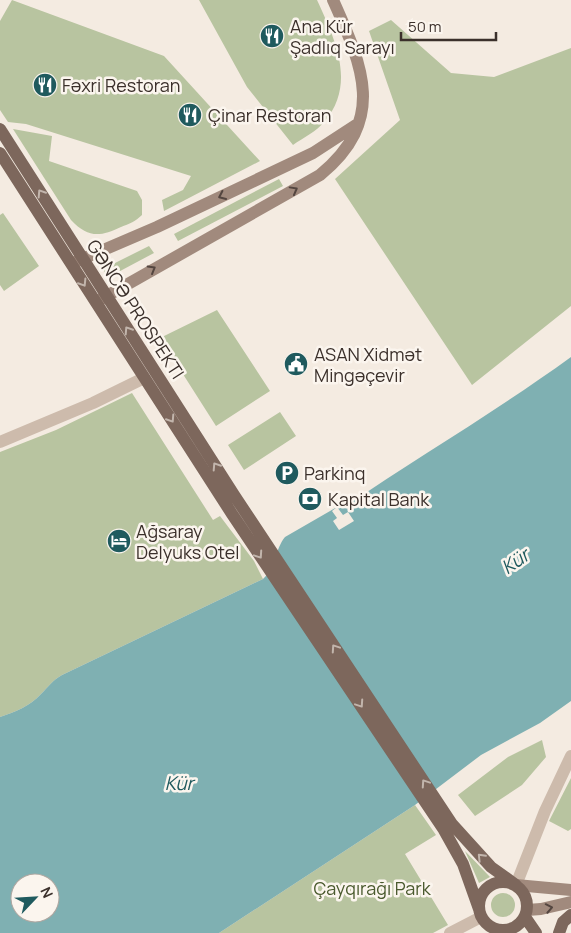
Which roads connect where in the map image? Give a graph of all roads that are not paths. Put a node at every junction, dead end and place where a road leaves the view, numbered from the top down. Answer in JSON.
{"nodes":[{"id":1,"x":333,"y":0,"type":"edge"},
{"id":2,"x":358,"y":124,"type":"junction"},
{"id":3,"x":0,"y":129,"type":"edge"},
{"id":4,"x":0,"y":153,"type":"edge"},
{"id":5,"x":83,"y":259,"type":"junction"},
{"id":6,"x":71,"y":264,"type":"junction"},
{"id":7,"x":106,"y":296,"type":"junction"},
{"id":8,"x":95,"y":303,"type":"junction"},
{"id":9,"x":144,"y":378,"type":"junction"},
{"id":10,"x":0,"y":442,"type":"edge"},
{"id":11,"x":237,"y":511,"type":"junction"},
{"id":12,"x":571,"y":756,"type":"edge"},
{"id":13,"x":448,"y":827,"type":"junction"},
{"id":14,"x":516,"y":885,"type":"junction"},
{"id":15,"x":571,"y":890,"type":"edge"},
{"id":16,"x":571,"y":902,"type":"edge"},
{"id":17,"x":480,"y":913,"type":"junction"},
{"id":18,"x":526,"y":913,"type":"junction"},
{"id":19,"x":571,"y":915,"type":"edge"},
{"id":20,"x":496,"y":930,"type":"edge"},
{"id":21,"x":450,"y":933,"type":"edge"},
{"id":22,"x":536,"y":933,"type":"edge"},
{"id":23,"x":560,"y":933,"type":"edge"}],
"edges":[{"from":1,"to":2,"type":"main road"},
{"from":2,"to":5,"type":"main road","one_way":true},
{"from":7,"to":2,"type":"main road","one_way":true},
{"from":5,"to":3,"type":"main road","name":"GƏNCƏ PROSPEKTI","one_way":true},
{"from":4,"to":6,"type":"main road","name":"GƏNCƏ PROSPEKTI"},
{"from":5,"to":6,"type":"main road"},
{"from":5,"to":7,"type":"main road","name":"GƏNCƏ PROSPEKTI"},
{"from":6,"to":8,"type":"main road","name":"GƏNCƏ PROSPEKTI","one_way":true},
{"from":7,"to":8,"type":"main road"},
{"from":11,"to":7,"type":"main road","name":"GƏNCƏ PROSPEKTI","one_way":true},
{"from":8,"to":9,"type":"main road","name":"GƏNCƏ PROSPEKTI"},
{"from":9,"to":10,"type":"street"},
{"from":9,"to":11,"type":"main road","name":"GƏNCƏ PROSPEKTI","one_way":true},
{"from":11,"to":13,"type":"main road"},
{"from":12,"to":14,"type":"street"},
{"from":14,"to":13,"type":"main road","one_way":true},
{"from":13,"to":17,"type":"main road"},
{"from":14,"to":15,"type":"main road"},
{"from":14,"to":17,"type":"main road"},
{"from":14,"to":18,"type":"main road"},
{"from":18,"to":16,"type":"main road","one_way":true},
{"from":17,"to":20,"type":"main road"},
{"from":17,"to":21,"type":"street"},
{"from":18,"to":20,"type":"main road"},
{"from":18,"to":22,"type":"main road"},
{"from":19,"to":23,"type":"main road"}]}
